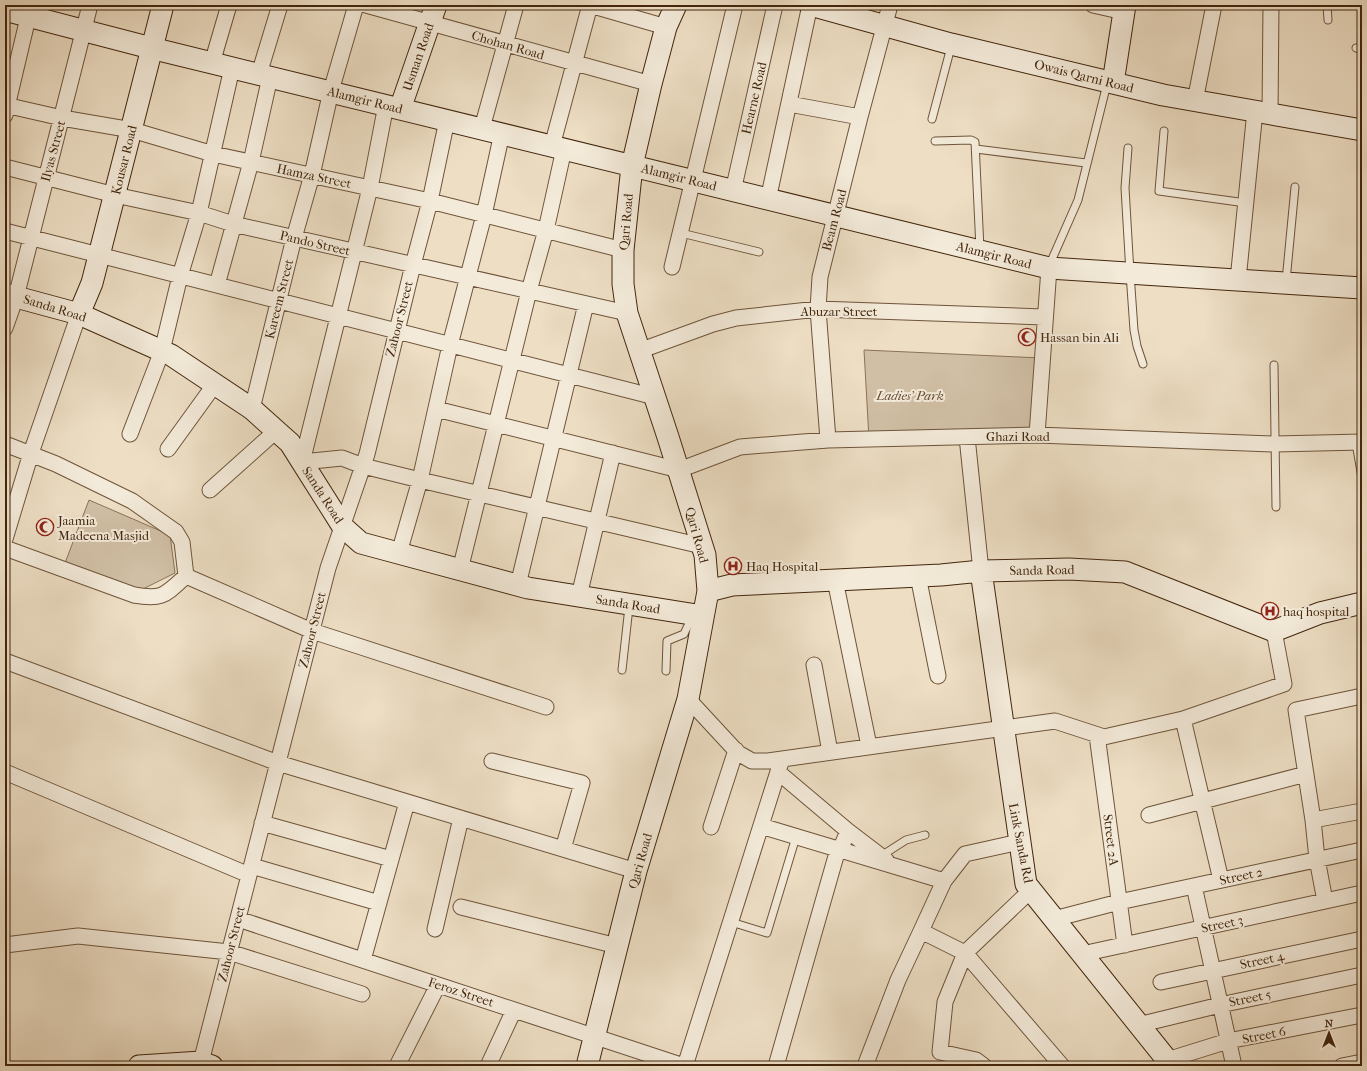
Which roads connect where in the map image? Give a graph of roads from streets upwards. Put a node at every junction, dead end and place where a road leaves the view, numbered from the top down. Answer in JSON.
{"nodes":[{"id":1,"x":90,"y":5,"type":"edge"},
{"id":2,"x":163,"y":5,"type":"edge"},
{"id":3,"x":229,"y":5,"type":"edge"},
{"id":4,"x":280,"y":5,"type":"edge"},
{"id":5,"x":356,"y":5,"type":"edge"},
{"id":6,"x":366,"y":5,"type":"edge"},
{"id":7,"x":516,"y":5,"type":"edge"},
{"id":8,"x":590,"y":5,"type":"edge"},
{"id":9,"x":676,"y":5,"type":"edge"},
{"id":10,"x":735,"y":5,"type":"edge"},
{"id":11,"x":775,"y":5,"type":"edge"},
{"id":12,"x":890,"y":5,"type":"edge"},
{"id":13,"x":1093,"y":5,"type":"edge"},
{"id":14,"x":1214,"y":5,"type":"edge"},
{"id":15,"x":1271,"y":5,"type":"edge"},
{"id":16,"x":814,"y":6,"type":"edge"},
{"id":17,"x":1124,"y":9,"type":"edge"},
{"id":18,"x":5,"y":10,"type":"edge"},
{"id":19,"x":29,"y":10,"type":"edge"},
{"id":20,"x":433,"y":14,"type":"edge"},
{"id":21,"x":885,"y":26,"type":"junction"},
{"id":22,"x":666,"y":27,"type":"junction"},
{"id":23,"x":83,"y":30,"type":"junction"},
{"id":24,"x":505,"y":44,"type":"junction"},
{"id":25,"x":151,"y":48,"type":"junction"},
{"id":26,"x":212,"y":63,"type":"junction"},
{"id":27,"x":574,"y":63,"type":"junction"},
{"id":28,"x":232,"y":68,"type":"junction"},
{"id":29,"x":265,"y":75,"type":"junction"},
{"id":30,"x":1110,"y":82,"type":"junction"},
{"id":31,"x":650,"y":84,"type":"junction"},
{"id":32,"x":331,"y":91,"type":"junction"},
{"id":33,"x":1195,"y":101,"type":"junction"},
{"id":34,"x":789,"y":104,"type":"junction"},
{"id":35,"x":393,"y":107,"type":"junction"},
{"id":36,"x":6,"y":108,"type":"edge"},
{"id":37,"x":1262,"y":113,"type":"junction"},
{"id":38,"x":62,"y":118,"type":"junction"},
{"id":39,"x":860,"y":118,"type":"junction"},
{"id":40,"x":447,"y":120,"type":"junction"},
{"id":41,"x":482,"y":128,"type":"junction"},
{"id":42,"x":132,"y":130,"type":"junction"},
{"id":43,"x":1362,"y":130,"type":"edge"},
{"id":44,"x":502,"y":133,"type":"junction"},
{"id":45,"x":558,"y":147,"type":"junction"},
{"id":46,"x":213,"y":154,"type":"junction"},
{"id":47,"x":251,"y":162,"type":"junction"},
{"id":48,"x":632,"y":166,"type":"junction"},
{"id":49,"x":5,"y":167,"type":"edge"},
{"id":50,"x":312,"y":175,"type":"junction"},
{"id":51,"x":46,"y":178,"type":"junction"},
{"id":52,"x":693,"y":181,"type":"junction"},
{"id":53,"x":370,"y":188,"type":"junction"},
{"id":54,"x":733,"y":191,"type":"junction"},
{"id":55,"x":115,"y":195,"type":"junction"},
{"id":56,"x":768,"y":200,"type":"junction"},
{"id":57,"x":430,"y":201,"type":"junction"},
{"id":58,"x":199,"y":213,"type":"junction"},
{"id":59,"x":484,"y":215,"type":"junction"},
{"id":60,"x":836,"y":216,"type":"junction"},
{"id":61,"x":233,"y":224,"type":"junction"},
{"id":62,"x":546,"y":230,"type":"junction"},
{"id":63,"x":5,"y":231,"type":"edge"},
{"id":64,"x":31,"y":238,"type":"junction"},
{"id":65,"x":294,"y":238,"type":"junction"},
{"id":66,"x":623,"y":250,"type":"junction"},
{"id":67,"x":354,"y":252,"type":"junction"},
{"id":68,"x":99,"y":255,"type":"junction"},
{"id":69,"x":413,"y":265,"type":"junction"},
{"id":70,"x":672,"y":267,"type":"dead end"},
{"id":71,"x":1049,"y":268,"type":"junction"},
{"id":72,"x":180,"y":276,"type":"junction"},
{"id":73,"x":467,"y":277,"type":"junction"},
{"id":74,"x":1238,"y":280,"type":"junction"},
{"id":75,"x":217,"y":286,"type":"junction"},
{"id":76,"x":1361,"y":288,"type":"edge"},
{"id":77,"x":529,"y":291,"type":"junction"},
{"id":78,"x":11,"y":295,"type":"edge"},
{"id":79,"x":279,"y":301,"type":"junction"},
{"id":80,"x":586,"y":304,"type":"junction"},
{"id":81,"x":818,"y":309,"type":"junction"},
{"id":82,"x":79,"y":314,"type":"junction"},
{"id":83,"x":627,"y":314,"type":"junction"},
{"id":84,"x":339,"y":317,"type":"junction"},
{"id":85,"x":1044,"y":317,"type":"junction"},
{"id":86,"x":5,"y":328,"type":"edge"},
{"id":87,"x":396,"y":331,"type":"junction"},
{"id":88,"x":450,"y":345,"type":"junction"},
{"id":89,"x":162,"y":351,"type":"junction"},
{"id":90,"x":639,"y":351,"type":"junction"},
{"id":91,"x":512,"y":361,"type":"junction"},
{"id":92,"x":569,"y":375,"type":"junction"},
{"id":93,"x":215,"y":384,"type":"junction"},
{"id":94,"x":655,"y":397,"type":"junction"},
{"id":95,"x":252,"y":409,"type":"junction"},
{"id":96,"x":436,"y":409,"type":"junction"},
{"id":97,"x":496,"y":424,"type":"junction"},
{"id":98,"x":276,"y":431,"type":"junction"},
{"id":99,"x":130,"y":434,"type":"dead end"},
{"id":100,"x":1037,"y":435,"type":"junction"},
{"id":101,"x":967,"y":437,"type":"junction"},
{"id":102,"x":554,"y":439,"type":"junction"},
{"id":103,"x":828,"y":440,"type":"junction"},
{"id":104,"x":1359,"y":443,"type":"edge"},
{"id":105,"x":5,"y":444,"type":"edge"},
{"id":106,"x":168,"y":449,"type":"dead end"},
{"id":107,"x":31,"y":454,"type":"junction"},
{"id":108,"x":612,"y":454,"type":"junction"},
{"id":109,"x":302,"y":462,"type":"junction"},
{"id":110,"x":363,"y":466,"type":"junction"},
{"id":111,"x":679,"y":470,"type":"junction"},
{"id":112,"x":420,"y":480,"type":"junction"},
{"id":113,"x":210,"y":490,"type":"dead end"},
{"id":114,"x":479,"y":494,"type":"junction"},
{"id":115,"x":537,"y":507,"type":"junction"},
{"id":116,"x":596,"y":521,"type":"junction"},
{"id":117,"x":343,"y":527,"type":"junction"},
{"id":118,"x":5,"y":539,"type":"edge"},
{"id":119,"x":702,"y":546,"type":"junction"},
{"id":120,"x":5,"y":548,"type":"edge"},
{"id":121,"x":399,"y":554,"type":"junction"},
{"id":122,"x":460,"y":570,"type":"junction"},
{"id":123,"x":981,"y":571,"type":"junction"},
{"id":124,"x":186,"y":576,"type":"junction"},
{"id":125,"x":918,"y":576,"type":"junction"},
{"id":126,"x":835,"y":580,"type":"junction"},
{"id":127,"x":518,"y":585,"type":"junction"},
{"id":128,"x":708,"y":591,"type":"junction"},
{"id":129,"x":579,"y":596,"type":"junction"},
{"id":130,"x":1362,"y":603,"type":"edge"},
{"id":131,"x":698,"y":615,"type":"junction"},
{"id":132,"x":312,"y":631,"type":"junction"},
{"id":133,"x":1274,"y":631,"type":"junction"},
{"id":134,"x":5,"y":661,"type":"edge"},
{"id":135,"x":814,"y":665,"type":"dead end"},
{"id":136,"x":938,"y":676,"type":"dead end"},
{"id":137,"x":1362,"y":696,"type":"edge"},
{"id":138,"x":688,"y":699,"type":"junction"},
{"id":139,"x":546,"y":707,"type":"dead end"},
{"id":140,"x":1183,"y":719,"type":"junction"},
{"id":141,"x":1003,"y":727,"type":"junction"},
{"id":142,"x":1098,"y":735,"type":"junction"},
{"id":143,"x":869,"y":746,"type":"junction"},
{"id":144,"x":736,"y":750,"type":"junction"},
{"id":145,"x":830,"y":752,"type":"junction"},
{"id":146,"x":492,"y":761,"type":"dead end"},
{"id":147,"x":278,"y":763,"type":"junction"},
{"id":148,"x":780,"y":765,"type":"junction"},
{"id":149,"x":5,"y":772,"type":"edge"},
{"id":150,"x":1306,"y":774,"type":"junction"},
{"id":151,"x":1202,"y":801,"type":"junction"},
{"id":152,"x":407,"y":802,"type":"junction"},
{"id":153,"x":1362,"y":810,"type":"edge"},
{"id":154,"x":1149,"y":815,"type":"dead end"},
{"id":155,"x":461,"y":818,"type":"junction"},
{"id":156,"x":1313,"y":820,"type":"junction"},
{"id":157,"x":262,"y":823,"type":"junction"},
{"id":158,"x":761,"y":826,"type":"junction"},
{"id":159,"x":711,"y":827,"type":"dead end"},
{"id":160,"x":848,"y":831,"type":"junction"},
{"id":161,"x":1019,"y":842,"type":"junction"},
{"id":162,"x":563,"y":849,"type":"junction"},
{"id":163,"x":839,"y":850,"type":"junction"},
{"id":164,"x":1362,"y":850,"type":"edge"},
{"id":165,"x":391,"y":859,"type":"junction"},
{"id":166,"x":1317,"y":860,"type":"junction"},
{"id":167,"x":893,"y":865,"type":"junction"},
{"id":168,"x":250,"y":870,"type":"junction"},
{"id":169,"x":636,"y":871,"type":"junction"},
{"id":170,"x":1221,"y":880,"type":"junction"},
{"id":171,"x":944,"y":881,"type":"junction"},
{"id":172,"x":1194,"y":886,"type":"junction"},
{"id":173,"x":1031,"y":890,"type":"junction"},
{"id":174,"x":1362,"y":894,"type":"edge"},
{"id":175,"x":1119,"y":902,"type":"junction"},
{"id":176,"x":1325,"y":902,"type":"junction"},
{"id":177,"x":379,"y":904,"type":"junction"},
{"id":178,"x":461,"y":906,"type":"dead end"},
{"id":179,"x":238,"y":919,"type":"junction"},
{"id":180,"x":1054,"y":919,"type":"junction"},
{"id":181,"x":1203,"y":928,"type":"junction"},
{"id":182,"x":435,"y":929,"type":"dead end"},
{"id":183,"x":921,"y":931,"type":"junction"},
{"id":184,"x":1362,"y":939,"type":"edge"},
{"id":185,"x":5,"y":945,"type":"edge"},
{"id":186,"x":1125,"y":945,"type":"junction"},
{"id":187,"x":617,"y":946,"type":"junction"},
{"id":188,"x":230,"y":952,"type":"junction"},
{"id":189,"x":965,"y":953,"type":"junction"},
{"id":190,"x":1082,"y":954,"type":"junction"},
{"id":191,"x":363,"y":960,"type":"junction"},
{"id":192,"x":1212,"y":971,"type":"junction"},
{"id":193,"x":1362,"y":975,"type":"edge"},
{"id":194,"x":1161,"y":982,"type":"dead end"},
{"id":195,"x":438,"y":985,"type":"junction"},
{"id":196,"x":362,"y":994,"type":"dead end"},
{"id":197,"x":1220,"y":1004,"type":"junction"},
{"id":198,"x":514,"y":1010,"type":"junction"},
{"id":199,"x":1362,"y":1015,"type":"edge"},
{"id":200,"x":1138,"y":1025,"type":"junction"},
{"id":201,"x":594,"y":1036,"type":"junction"},
{"id":202,"x":1228,"y":1041,"type":"junction"},
{"id":203,"x":1362,"y":1062,"type":"edge"},
{"id":204,"x":1166,"y":1064,"type":"edge"},
{"id":205,"x":204,"y":1065,"type":"edge"},
{"id":206,"x":139,"y":1066,"type":"edge"},
{"id":207,"x":397,"y":1066,"type":"edge"},
{"id":208,"x":488,"y":1066,"type":"edge"},
{"id":209,"x":587,"y":1066,"type":"edge"},
{"id":210,"x":685,"y":1066,"type":"edge"},
{"id":211,"x":776,"y":1066,"type":"edge"},
{"id":212,"x":865,"y":1066,"type":"edge"},
{"id":213,"x":984,"y":1066,"type":"edge"},
{"id":214,"x":1062,"y":1066,"type":"edge"},
{"id":215,"x":1234,"y":1066,"type":"edge"},
{"id":216,"x":1342,"y":1066,"type":"edge"}],
"edges":[{"from":1,"to":23,"type":"street","name":"Ilyas Street"},
{"from":2,"to":25,"type":"street","name":"Kousar Road"},
{"from":3,"to":26,"type":"street"},
{"from":4,"to":29,"type":"street"},
{"from":5,"to":32,"type":"street","name":"Kareem Street"},
{"from":6,"to":20,"type":"street","name":"Chohan Road"},
{"from":7,"to":24,"type":"street"},
{"from":8,"to":22,"type":"street"},
{"from":8,"to":27,"type":"street"},
{"from":9,"to":22,"type":"street","name":"Qari Road"},
{"from":10,"to":52,"type":"street"},
{"from":11,"to":54,"type":"street","name":"Hearne Road"},
{"from":12,"to":21,"type":"street","name":"Beam Road"},
{"from":13,"to":17,"type":"street"},
{"from":14,"to":33,"type":"street"},
{"from":15,"to":37,"type":"street"},
{"from":16,"to":21,"type":"street","name":"Owais Qarni Road"},
{"from":16,"to":34,"type":"street"},
{"from":17,"to":30,"type":"street"},
{"from":18,"to":19,"type":"street","name":"Alamgir Road"},
{"from":19,"to":23,"type":"street","name":"Alamgir Road"},
{"from":19,"to":36,"type":"street"},
{"from":20,"to":24,"type":"street","name":"Chohan Road"},
{"from":20,"to":35,"type":"street","name":"Usman Road"},
{"from":21,"to":30,"type":"street","name":"Owais Qarni Road"},
{"from":21,"to":39,"type":"street","name":"Beam Road"},
{"from":22,"to":31,"type":"street","name":"Qari Road"},
{"from":23,"to":25,"type":"street","name":"Alamgir Road"},
{"from":23,"to":38,"type":"street","name":"Ilyas Street"},
{"from":24,"to":27,"type":"street","name":"Chohan Road"},
{"from":24,"to":41,"type":"street"},
{"from":25,"to":26,"type":"street","name":"Alamgir Road"},
{"from":25,"to":42,"type":"street","name":"Kousar Road"},
{"from":26,"to":28,"type":"street","name":"Alamgir Road"},
{"from":27,"to":31,"type":"street","name":"Chohan Road"},
{"from":27,"to":45,"type":"street"},
{"from":28,"to":29,"type":"street","name":"Alamgir Road"},
{"from":28,"to":46,"type":"street"},
{"from":29,"to":32,"type":"street","name":"Alamgir Road"},
{"from":29,"to":47,"type":"street"},
{"from":30,"to":33,"type":"street","name":"Owais Qarni Road"},
{"from":31,"to":48,"type":"street","name":"Qari Road"},
{"from":32,"to":35,"type":"street","name":"Alamgir Road"},
{"from":32,"to":50,"type":"street","name":"Kareem Street"},
{"from":33,"to":37,"type":"street","name":"Owais Qarni Road"},
{"from":34,"to":39,"type":"street"},
{"from":34,"to":56,"type":"street"},
{"from":35,"to":40,"type":"street","name":"Alamgir Road"},
{"from":35,"to":53,"type":"street"},
{"from":36,"to":38,"type":"street","name":"Hamza Street"},
{"from":37,"to":43,"type":"street","name":"Owais Qarni Road"},
{"from":37,"to":74,"type":"street"},
{"from":38,"to":42,"type":"street","name":"Hamza Street"},
{"from":38,"to":51,"type":"street","name":"Ilyas Street"},
{"from":39,"to":60,"type":"street","name":"Beam Road"},
{"from":40,"to":41,"type":"street","name":"Alamgir Road"},
{"from":40,"to":57,"type":"street","name":"Zahoor Street"},
{"from":41,"to":44,"type":"street","name":"Alamgir Road"},
{"from":42,"to":46,"type":"street","name":"Hamza Street"},
{"from":42,"to":55,"type":"street","name":"Kousar Road"},
{"from":44,"to":45,"type":"street","name":"Alamgir Road"},
{"from":44,"to":59,"type":"street"},
{"from":45,"to":48,"type":"street","name":"Alamgir Road"},
{"from":45,"to":62,"type":"street"},
{"from":46,"to":47,"type":"street","name":"Hamza Street"},
{"from":46,"to":58,"type":"street"},
{"from":47,"to":50,"type":"street","name":"Hamza Street"},
{"from":47,"to":61,"type":"street"},
{"from":48,"to":52,"type":"street","name":"Alamgir Road"},
{"from":48,"to":66,"type":"street","name":"Qari Road"},
{"from":49,"to":51,"type":"street","name":"Pando Street"},
{"from":50,"to":53,"type":"street","name":"Hamza Street"},
{"from":50,"to":65,"type":"street","name":"Kareem Street"},
{"from":51,"to":55,"type":"street","name":"Pando Street"},
{"from":51,"to":64,"type":"street","name":"Ilyas Street"},
{"from":52,"to":54,"type":"street","name":"Alamgir Road"},
{"from":52,"to":70,"type":"street"},
{"from":53,"to":57,"type":"street","name":"Hamza Street"},
{"from":53,"to":67,"type":"street"},
{"from":54,"to":56,"type":"street","name":"Alamgir Road"},
{"from":55,"to":58,"type":"street","name":"Pando Street"},
{"from":55,"to":68,"type":"street","name":"Kousar Road"},
{"from":56,"to":60,"type":"street","name":"Alamgir Road"},
{"from":57,"to":59,"type":"street","name":"Hamza Street"},
{"from":57,"to":69,"type":"street","name":"Zahoor Street"},
{"from":58,"to":61,"type":"street","name":"Pando Street"},
{"from":58,"to":72,"type":"street"},
{"from":59,"to":62,"type":"street","name":"Hamza Street"},
{"from":59,"to":73,"type":"street"},
{"from":60,"to":71,"type":"street","name":"Alamgir Road"},
{"from":60,"to":81,"type":"street","name":"Beam Road"},
{"from":61,"to":65,"type":"street","name":"Pando Street"},
{"from":61,"to":75,"type":"street"},
{"from":62,"to":66,"type":"street","name":"Hamza Street"},
{"from":62,"to":77,"type":"street"},
{"from":63,"to":64,"type":"street"},
{"from":64,"to":68,"type":"street"},
{"from":64,"to":78,"type":"street","name":"Ilyas Street"},
{"from":65,"to":67,"type":"street","name":"Pando Street"},
{"from":65,"to":79,"type":"street","name":"Kareem Street"},
{"from":66,"to":83,"type":"street","name":"Qari Road"},
{"from":67,"to":69,"type":"street","name":"Pando Street"},
{"from":67,"to":84,"type":"street"},
{"from":68,"to":72,"type":"street"},
{"from":68,"to":82,"type":"street","name":"Kousar Road"},
{"from":69,"to":73,"type":"street","name":"Pando Street"},
{"from":69,"to":87,"type":"street","name":"Zahoor Street"},
{"from":71,"to":74,"type":"street","name":"Alamgir Road"},
{"from":71,"to":85,"type":"street"},
{"from":72,"to":75,"type":"street"},
{"from":72,"to":89,"type":"street"},
{"from":73,"to":77,"type":"street","name":"Pando Street"},
{"from":73,"to":88,"type":"street"},
{"from":74,"to":76,"type":"street","name":"Alamgir Road"},
{"from":75,"to":79,"type":"street"},
{"from":77,"to":80,"type":"street","name":"Pando Street"},
{"from":77,"to":91,"type":"street"},
{"from":78,"to":82,"type":"street","name":"Sanda Road"},
{"from":78,"to":86,"type":"street","name":"Ilyas Street"},
{"from":79,"to":84,"type":"street"},
{"from":79,"to":95,"type":"street","name":"Kareem Street"},
{"from":80,"to":83,"type":"street","name":"Pando Street"},
{"from":80,"to":92,"type":"street"},
{"from":81,"to":85,"type":"street","name":"Abuzar Street"},
{"from":81,"to":90,"type":"street","name":"Abuzar Street"},
{"from":81,"to":103,"type":"street","name":"Beam Road"},
{"from":82,"to":89,"type":"street","name":"Sanda Road"},
{"from":82,"to":107,"type":"street"},
{"from":83,"to":90,"type":"street","name":"Qari Road"},
{"from":84,"to":87,"type":"street"},
{"from":84,"to":109,"type":"street"},
{"from":85,"to":100,"type":"street"},
{"from":87,"to":88,"type":"street"},
{"from":87,"to":110,"type":"street","name":"Zahoor Street"},
{"from":88,"to":91,"type":"street"},
{"from":88,"to":96,"type":"street"},
{"from":89,"to":93,"type":"street","name":"Sanda Road"},
{"from":89,"to":99,"type":"street"},
{"from":90,"to":94,"type":"street","name":"Qari Road"},
{"from":91,"to":92,"type":"street"},
{"from":91,"to":97,"type":"street"},
{"from":92,"to":94,"type":"street"},
{"from":92,"to":102,"type":"street"},
{"from":93,"to":95,"type":"street","name":"Sanda Road"},
{"from":93,"to":106,"type":"street"},
{"from":94,"to":111,"type":"street","name":"Qari Road"},
{"from":95,"to":98,"type":"street","name":"Sanda Road"},
{"from":96,"to":97,"type":"street"},
{"from":96,"to":112,"type":"street"},
{"from":97,"to":102,"type":"street"},
{"from":97,"to":114,"type":"street"},
{"from":98,"to":109,"type":"street","name":"Sanda Road"},
{"from":98,"to":113,"type":"street"},
{"from":100,"to":101,"type":"street","name":"Ghazi Road"},
{"from":100,"to":104,"type":"street","name":"Ghazi Road"},
{"from":101,"to":103,"type":"street","name":"Ghazi Road"},
{"from":101,"to":123,"type":"street"},
{"from":102,"to":108,"type":"street"},
{"from":102,"to":115,"type":"street"},
{"from":103,"to":111,"type":"street","name":"Ghazi Road"},
{"from":105,"to":107,"type":"street"},
{"from":107,"to":118,"type":"street"},
{"from":107,"to":124,"type":"street"},
{"from":108,"to":111,"type":"street"},
{"from":108,"to":116,"type":"street"},
{"from":109,"to":110,"type":"street"},
{"from":109,"to":117,"type":"street","name":"Sanda Road"},
{"from":110,"to":112,"type":"street"},
{"from":110,"to":117,"type":"street","name":"Zahoor Street"},
{"from":111,"to":119,"type":"street","name":"Qari Road"},
{"from":112,"to":114,"type":"street"},
{"from":112,"to":121,"type":"street"},
{"from":114,"to":115,"type":"street"},
{"from":114,"to":122,"type":"street"},
{"from":115,"to":116,"type":"street"},
{"from":115,"to":127,"type":"street"},
{"from":116,"to":119,"type":"street"},
{"from":116,"to":129,"type":"street"},
{"from":117,"to":121,"type":"street","name":"Sanda Road"},
{"from":117,"to":132,"type":"street","name":"Zahoor Street"},
{"from":119,"to":128,"type":"street","name":"Qari Road"},
{"from":120,"to":124,"type":"street"},
{"from":121,"to":122,"type":"street","name":"Sanda Road"},
{"from":122,"to":127,"type":"street","name":"Sanda Road"},
{"from":123,"to":125,"type":"street","name":"Sanda Road"},
{"from":123,"to":133,"type":"street","name":"Sanda Road"},
{"from":123,"to":141,"type":"street","name":"Link Sanda Rd"},
{"from":124,"to":132,"type":"street"},
{"from":125,"to":126,"type":"street","name":"Sanda Road"},
{"from":125,"to":136,"type":"street"},
{"from":126,"to":128,"type":"street","name":"Sanda Road"},
{"from":126,"to":143,"type":"street"},
{"from":127,"to":129,"type":"street","name":"Sanda Road"},
{"from":128,"to":131,"type":"street","name":"Qari Road"},
{"from":129,"to":131,"type":"street","name":"Sanda Road"},
{"from":130,"to":133,"type":"street"},
{"from":131,"to":138,"type":"street","name":"Qari Road"},
{"from":132,"to":139,"type":"street"},
{"from":132,"to":147,"type":"street","name":"Zahoor Street"},
{"from":133,"to":140,"type":"street"},
{"from":134,"to":147,"type":"street"},
{"from":135,"to":145,"type":"street"},
{"from":137,"to":150,"type":"street"},
{"from":138,"to":144,"type":"street"},
{"from":138,"to":169,"type":"street","name":"Qari Road"},
{"from":140,"to":142,"type":"street"},
{"from":140,"to":151,"type":"street"},
{"from":141,"to":142,"type":"street"},
{"from":141,"to":143,"type":"street"},
{"from":141,"to":161,"type":"street","name":"Link Sanda Rd"},
{"from":142,"to":175,"type":"street","name":"Street 2A"},
{"from":143,"to":145,"type":"street"},
{"from":144,"to":148,"type":"street"},
{"from":144,"to":159,"type":"street"},
{"from":145,"to":148,"type":"street"},
{"from":146,"to":162,"type":"street"},
{"from":147,"to":152,"type":"street"},
{"from":147,"to":157,"type":"street","name":"Zahoor Street"},
{"from":148,"to":158,"type":"street"},
{"from":148,"to":160,"type":"street"},
{"from":149,"to":168,"type":"street"},
{"from":150,"to":151,"type":"street"},
{"from":150,"to":156,"type":"street"},
{"from":151,"to":154,"type":"street"},
{"from":151,"to":170,"type":"street"},
{"from":152,"to":155,"type":"street"},
{"from":152,"to":165,"type":"street"},
{"from":153,"to":156,"type":"street"},
{"from":155,"to":162,"type":"street"},
{"from":155,"to":182,"type":"street"},
{"from":156,"to":166,"type":"street"},
{"from":157,"to":165,"type":"street"},
{"from":157,"to":168,"type":"street","name":"Zahoor Street"},
{"from":158,"to":163,"type":"street"},
{"from":158,"to":210,"type":"street"},
{"from":160,"to":163,"type":"street"},
{"from":160,"to":167,"type":"street"},
{"from":161,"to":171,"type":"street"},
{"from":161,"to":173,"type":"street","name":"Link Sanda Rd"},
{"from":162,"to":169,"type":"street"},
{"from":163,"to":167,"type":"street"},
{"from":163,"to":211,"type":"street"},
{"from":164,"to":166,"type":"street","name":"Street 2"},
{"from":165,"to":177,"type":"street"},
{"from":166,"to":170,"type":"street","name":"Street 2"},
{"from":166,"to":176,"type":"street"},
{"from":167,"to":171,"type":"street"},
{"from":168,"to":177,"type":"street"},
{"from":168,"to":179,"type":"street","name":"Zahoor Street"},
{"from":169,"to":187,"type":"street","name":"Qari Road"},
{"from":170,"to":172,"type":"street","name":"Street 2"},
{"from":171,"to":183,"type":"street"},
{"from":172,"to":175,"type":"street","name":"Street 2"},
{"from":172,"to":181,"type":"street"},
{"from":173,"to":180,"type":"street","name":"Link Sanda Rd"},
{"from":173,"to":189,"type":"street"},
{"from":174,"to":176,"type":"street","name":"Street 3"},
{"from":175,"to":180,"type":"street","name":"Street 2"},
{"from":175,"to":186,"type":"street","name":"Street 2A"},
{"from":176,"to":181,"type":"street","name":"Street 3"},
{"from":177,"to":191,"type":"street"},
{"from":178,"to":187,"type":"street"},
{"from":179,"to":188,"type":"street","name":"Zahoor Street"},
{"from":179,"to":191,"type":"street","name":"Feroz Street"},
{"from":180,"to":190,"type":"street","name":"Link Sanda Rd"},
{"from":181,"to":186,"type":"street","name":"Street 3"},
{"from":181,"to":192,"type":"street"},
{"from":183,"to":189,"type":"street"},
{"from":183,"to":212,"type":"street"},
{"from":184,"to":192,"type":"street","name":"Street 4"},
{"from":185,"to":188,"type":"street"},
{"from":186,"to":190,"type":"street","name":"Street 3"},
{"from":187,"to":201,"type":"street","name":"Qari Road"},
{"from":188,"to":196,"type":"street"},
{"from":188,"to":205,"type":"street","name":"Zahoor Street"},
{"from":189,"to":213,"type":"street"},
{"from":189,"to":214,"type":"street"},
{"from":190,"to":200,"type":"street","name":"Link Sanda Rd"},
{"from":191,"to":195,"type":"street","name":"Feroz Street"},
{"from":192,"to":194,"type":"street","name":"Street 4"},
{"from":192,"to":197,"type":"street"},
{"from":193,"to":197,"type":"street","name":"Street 5"},
{"from":195,"to":198,"type":"street","name":"Feroz Street"},
{"from":195,"to":207,"type":"street"},
{"from":197,"to":200,"type":"street","name":"Street 5"},
{"from":197,"to":202,"type":"street"},
{"from":198,"to":201,"type":"street","name":"Feroz Street"},
{"from":198,"to":208,"type":"street"},
{"from":199,"to":202,"type":"street","name":"Street 6"},
{"from":200,"to":204,"type":"street","name":"Link Sanda Rd"},
{"from":201,"to":209,"type":"street","name":"Qari Road"},
{"from":201,"to":210,"type":"street","name":"Feroz Street"},
{"from":202,"to":204,"type":"street","name":"Street 6"},
{"from":202,"to":215,"type":"street"},
{"from":203,"to":216,"type":"street"},
{"from":205,"to":206,"type":"street"}]}
